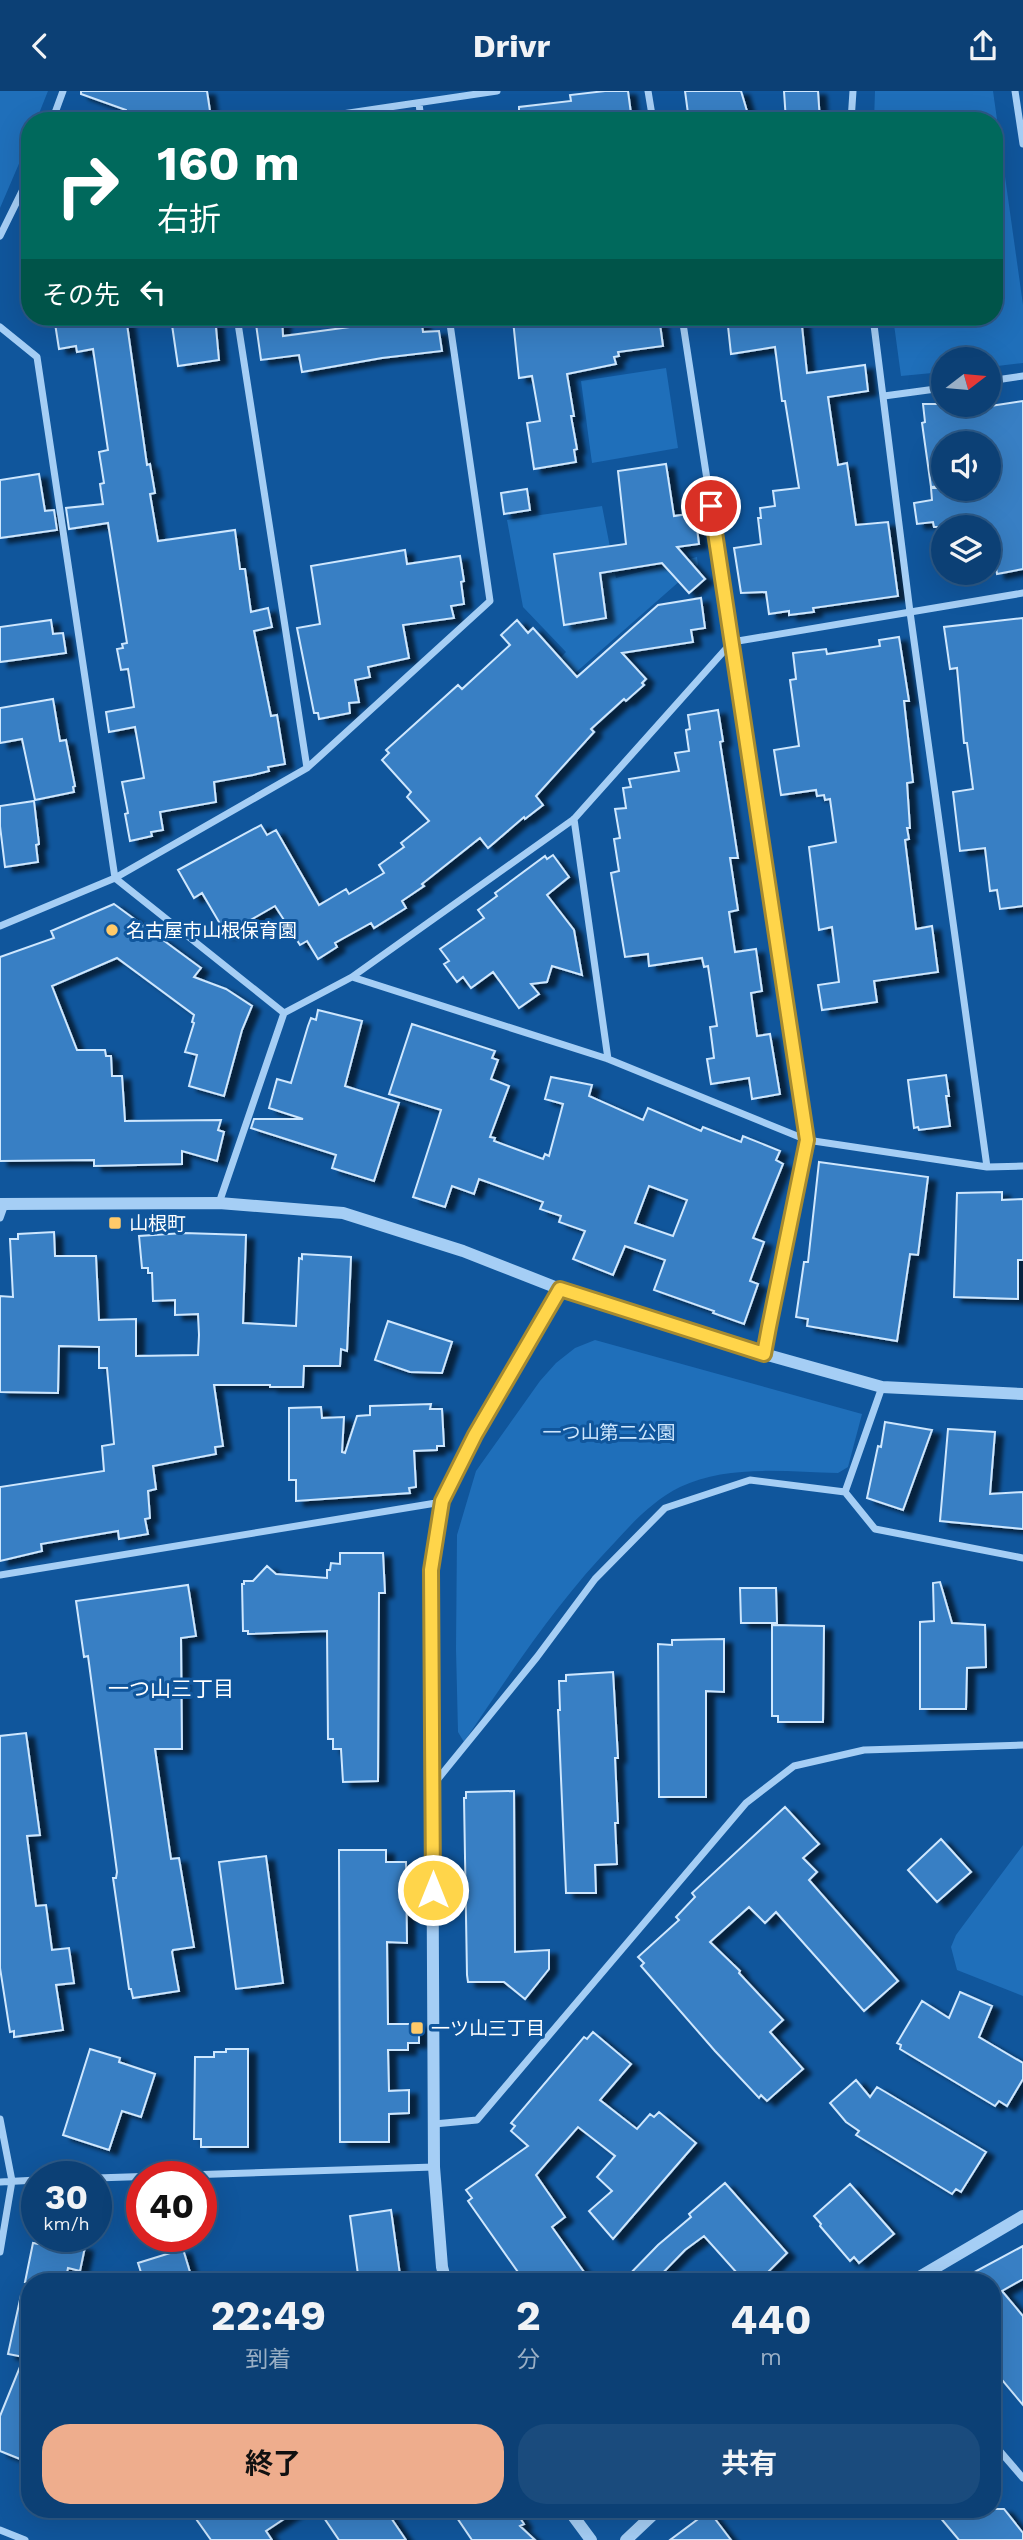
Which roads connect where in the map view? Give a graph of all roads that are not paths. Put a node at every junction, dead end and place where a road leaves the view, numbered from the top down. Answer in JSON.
{"nodes":[{"id":1,"x":63,"y":91,"type":"edge"},
{"id":2,"x":497,"y":91,"type":"edge"},
{"id":3,"x":648,"y":91,"type":"edge"},
{"id":4,"x":853,"y":91,"type":"edge"},
{"id":5,"x":1015,"y":91,"type":"edge"},
{"id":6,"x":419,"y":103,"type":"junction"},
{"id":7,"x":55,"y":112,"type":"edge"},
{"id":8,"x":357,"y":112,"type":"edge"},
{"id":9,"x":420,"y":112,"type":"edge"},
{"id":10,"x":652,"y":112,"type":"edge"},
{"id":11,"x":852,"y":112,"type":"edge"},
{"id":12,"x":1023,"y":144,"type":"edge"},
{"id":13,"x":21,"y":193,"type":"edge"},
{"id":14,"x":0,"y":236,"type":"edge"},
{"id":15,"x":238,"y":326,"type":"edge"},
{"id":16,"x":450,"y":326,"type":"edge"},
{"id":17,"x":683,"y":326,"type":"edge"},
{"id":18,"x":874,"y":326,"type":"edge"},
{"id":19,"x":0,"y":327,"type":"edge"},
{"id":20,"x":1023,"y":376,"type":"edge"},
{"id":21,"x":1001,"y":379,"type":"edge"},
{"id":22,"x":931,"y":389,"type":"edge"},
{"id":23,"x":884,"y":396,"type":"junction"},
{"id":24,"x":1023,"y":593,"type":"edge"},
{"id":25,"x":910,"y":612,"type":"junction"},
{"id":26,"x":732,"y":642,"type":"junction"},
{"id":27,"x":307,"y":768,"type":"junction"},
{"id":28,"x":574,"y":819,"type":"junction"},
{"id":29,"x":115,"y":878,"type":"junction"},
{"id":30,"x":0,"y":926,"type":"edge"},
{"id":31,"x":352,"y":977,"type":"junction"},
{"id":32,"x":284,"y":1013,"type":"junction"},
{"id":33,"x":608,"y":1059,"type":"junction"},
{"id":34,"x":807,"y":1140,"type":"junction"},
{"id":35,"x":1023,"y":1166,"type":"edge"},
{"id":36,"x":987,"y":1167,"type":"junction"},
{"id":37,"x":219,"y":1203,"type":"junction"},
{"id":38,"x":3,"y":1204,"type":"edge"},
{"id":39,"x":0,"y":1218,"type":"edge"},
{"id":40,"x":560,"y":1289,"type":"junction"},
{"id":41,"x":764,"y":1354,"type":"junction"},
{"id":42,"x":881,"y":1387,"type":"junction"},
{"id":43,"x":1023,"y":1394,"type":"edge"},
{"id":44,"x":845,"y":1492,"type":"junction"},
{"id":45,"x":442,"y":1501,"type":"junction"},
{"id":46,"x":1023,"y":1558,"type":"edge"},
{"id":47,"x":0,"y":1575,"type":"edge"},
{"id":48,"x":1023,"y":1745,"type":"edge"},
{"id":49,"x":432,"y":1786,"type":"junction"},
{"id":50,"x":0,"y":2119,"type":"edge"},
{"id":51,"x":434,"y":2124,"type":"junction"},
{"id":52,"x":434,"y":2167,"type":"junction"},
{"id":53,"x":112,"y":2177,"type":"edge"},
{"id":54,"x":12,"y":2181,"type":"junction"},
{"id":55,"x":21,"y":2181,"type":"edge"},
{"id":56,"x":0,"y":2182,"type":"edge"},
{"id":57,"x":1023,"y":2216,"type":"edge"},
{"id":58,"x":0,"y":2252,"type":"edge"},
{"id":59,"x":444,"y":2273,"type":"edge"},
{"id":60,"x":926,"y":2273,"type":"edge"},
{"id":61,"x":1001,"y":2452,"type":"edge"},
{"id":62,"x":1023,"y":2478,"type":"edge"},
{"id":63,"x":575,"y":2518,"type":"edge"},
{"id":64,"x":649,"y":2518,"type":"edge"},
{"id":65,"x":0,"y":2530,"type":"edge"},
{"id":66,"x":25,"y":2540,"type":"edge"},
{"id":67,"x":591,"y":2540,"type":"edge"},
{"id":68,"x":626,"y":2540,"type":"edge"}],
"edges":[{"from":1,"to":7,"type":"street"},
{"from":2,"to":6,"type":"street"},
{"from":3,"to":10,"type":"street"},
{"from":4,"to":11,"type":"street"},
{"from":5,"to":12,"type":"street"},
{"from":6,"to":8,"type":"street"},
{"from":6,"to":9,"type":"street"},
{"from":13,"to":14,"type":"street"},
{"from":15,"to":27,"type":"street"},
{"from":16,"to":27,"type":"street"},
{"from":17,"to":26,"type":"street"},
{"from":18,"to":23,"type":"street"},
{"from":19,"to":29,"type":"street"},
{"from":20,"to":21,"type":"street"},
{"from":22,"to":23,"type":"street"},
{"from":23,"to":25,"type":"street"},
{"from":24,"to":25,"type":"street"},
{"from":25,"to":26,"type":"street"},
{"from":25,"to":36,"type":"street"},
{"from":26,"to":28,"type":"street"},
{"from":26,"to":34,"type":"street"},
{"from":27,"to":29,"type":"street"},
{"from":28,"to":31,"type":"street"},
{"from":28,"to":33,"type":"street"},
{"from":29,"to":30,"type":"street"},
{"from":29,"to":32,"type":"street"},
{"from":31,"to":32,"type":"street"},
{"from":31,"to":33,"type":"street"},
{"from":32,"to":37,"type":"street"},
{"from":33,"to":34,"type":"street"},
{"from":34,"to":36,"type":"street"},
{"from":34,"to":41,"type":"street"},
{"from":35,"to":36,"type":"street"},
{"from":37,"to":38,"type":"street"},
{"from":37,"to":40,"type":"street"},
{"from":38,"to":39,"type":"street"},
{"from":40,"to":41,"type":"street"},
{"from":40,"to":45,"type":"street"},
{"from":41,"to":42,"type":"street"},
{"from":42,"to":43,"type":"street"},
{"from":42,"to":44,"type":"street"},
{"from":44,"to":46,"type":"street"},
{"from":44,"to":49,"type":"street"},
{"from":45,"to":47,"type":"street"},
{"from":45,"to":49,"type":"street"},
{"from":48,"to":51,"type":"street"},
{"from":49,"to":51,"type":"street"},
{"from":50,"to":54,"type":"street"},
{"from":51,"to":52,"type":"street"},
{"from":52,"to":53,"type":"street"},
{"from":52,"to":59,"type":"street"},
{"from":54,"to":55,"type":"street"},
{"from":54,"to":56,"type":"street"},
{"from":54,"to":58,"type":"street"},
{"from":57,"to":60,"type":"street"},
{"from":61,"to":62,"type":"street"},
{"from":63,"to":67,"type":"street"},
{"from":64,"to":68,"type":"street"},
{"from":65,"to":66,"type":"street"}]}
